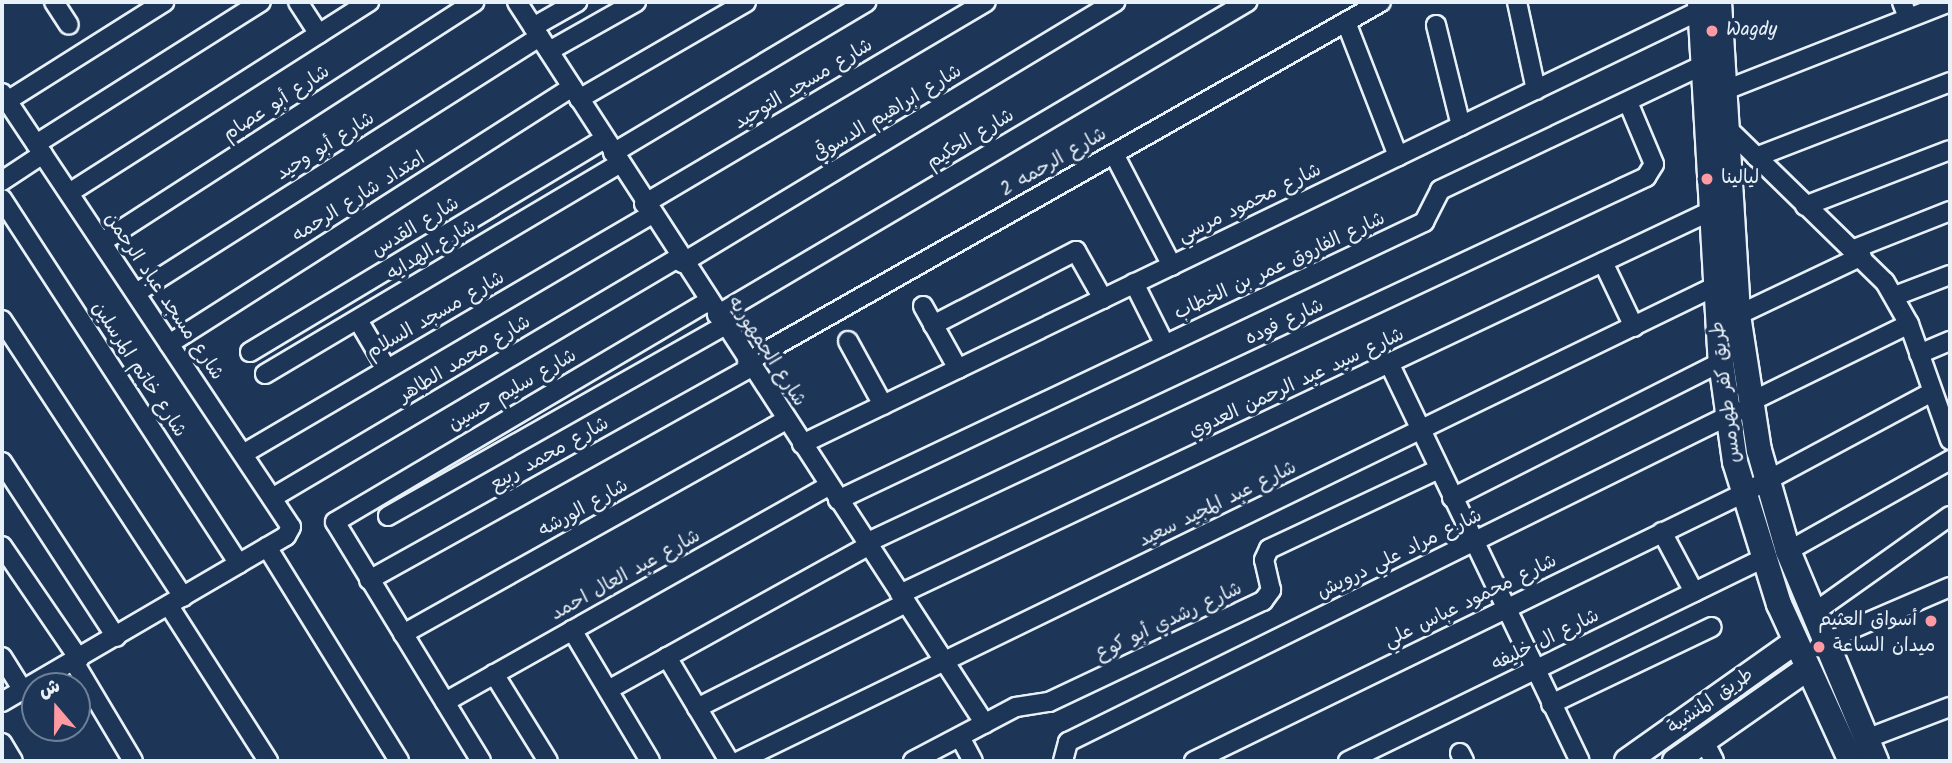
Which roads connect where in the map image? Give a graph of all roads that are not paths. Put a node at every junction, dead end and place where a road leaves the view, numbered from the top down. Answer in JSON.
{"nodes":[{"id":1,"x":54,"y":2,"type":"edge"},
{"id":2,"x":164,"y":2,"type":"edge"},
{"id":3,"x":261,"y":2,"type":"edge"},
{"id":4,"x":298,"y":2,"type":"edge"},
{"id":5,"x":369,"y":2,"type":"edge"},
{"id":6,"x":474,"y":2,"type":"edge"},
{"id":7,"x":517,"y":2,"type":"edge"},
{"id":8,"x":577,"y":2,"type":"edge"},
{"id":9,"x":636,"y":2,"type":"edge"},
{"id":10,"x":746,"y":2,"type":"edge"},
{"id":11,"x":866,"y":2,"type":"edge"},
{"id":12,"x":986,"y":2,"type":"edge"},
{"id":13,"x":1115,"y":2,"type":"edge"},
{"id":14,"x":1247,"y":2,"type":"edge"},
{"id":15,"x":1381,"y":2,"type":"edge"},
{"id":16,"x":1517,"y":2,"type":"edge"},
{"id":17,"x":1950,"y":2,"type":"edge"},
{"id":18,"x":1709,"y":4,"type":"edge"},
{"id":19,"x":1905,"y":10,"type":"edge"},
{"id":20,"x":1346,"y":22,"type":"junction"},
{"id":21,"x":69,"y":25,"type":"dead end"},
{"id":22,"x":1436,"y":26,"type":"dead end"},
{"id":23,"x":319,"y":34,"type":"junction"},
{"id":24,"x":540,"y":38,"type":"junction"},
{"id":25,"x":1713,"y":61,"type":"junction"},
{"id":26,"x":1950,"y":82,"type":"edge"},
{"id":27,"x":1536,"y":90,"type":"junction"},
{"id":28,"x":1723,"y":91,"type":"junction"},
{"id":29,"x":576,"y":93,"type":"junction"},
{"id":30,"x":5,"y":97,"type":"edge"},
{"id":31,"x":1628,"y":102,"type":"junction"},
{"id":32,"x":1461,"y":126,"type":"junction"},
{"id":33,"x":1725,"y":126,"type":"junction"},
{"id":34,"x":40,"y":149,"type":"junction"},
{"id":35,"x":1950,"y":150,"type":"edge"},
{"id":36,"x":612,"y":152,"type":"junction"},
{"id":37,"x":1114,"y":154,"type":"junction"},
{"id":38,"x":1398,"y":156,"type":"junction"},
{"id":39,"x":1756,"y":157,"type":"junction"},
{"id":40,"x":2,"y":181,"type":"edge"},
{"id":41,"x":69,"y":193,"type":"junction"},
{"id":42,"x":2,"y":198,"type":"edge"},
{"id":43,"x":1805,"y":206,"type":"junction"},
{"id":44,"x":647,"y":209,"type":"junction"},
{"id":45,"x":1711,"y":211,"type":"junction"},
{"id":46,"x":1950,"y":211,"type":"edge"},
{"id":47,"x":102,"y":242,"type":"junction"},
{"id":48,"x":1858,"y":253,"type":"junction"},
{"id":49,"x":681,"y":260,"type":"junction"},
{"id":50,"x":1603,"y":262,"type":"junction"},
{"id":51,"x":1172,"y":266,"type":"junction"},
{"id":52,"x":1950,"y":275,"type":"edge"},
{"id":53,"x":1135,"y":284,"type":"junction"},
{"id":54,"x":1716,"y":286,"type":"junction"},
{"id":55,"x":136,"y":293,"type":"junction"},
{"id":56,"x":1895,"y":296,"type":"junction"},
{"id":57,"x":1103,"y":299,"type":"junction"},
{"id":58,"x":923,"y":306,"type":"dead end"},
{"id":59,"x":716,"y":314,"type":"junction"},
{"id":60,"x":1738,"y":315,"type":"junction"},
{"id":61,"x":2,"y":320,"type":"edge"},
{"id":62,"x":358,"y":320,"type":"junction"},
{"id":63,"x":1909,"y":324,"type":"junction"},
{"id":64,"x":933,"y":325,"type":"junction"},
{"id":65,"x":1634,"y":327,"type":"junction"},
{"id":66,"x":848,"y":341,"type":"dead end"},
{"id":67,"x":1950,"y":341,"type":"edge"},
{"id":68,"x":169,"y":344,"type":"junction"},
{"id":69,"x":1165,"y":345,"type":"junction"},
{"id":70,"x":250,"y":352,"type":"dead end"},
{"id":71,"x":1919,"y":354,"type":"junction"},
{"id":72,"x":1721,"y":362,"type":"junction"},
{"id":73,"x":1389,"y":363,"type":"junction"},
{"id":74,"x":749,"y":364,"type":"junction"},
{"id":75,"x":387,"y":369,"type":"junction"},
{"id":76,"x":958,"y":369,"type":"junction"},
{"id":77,"x":265,"y":374,"type":"dead end"},
{"id":78,"x":1932,"y":392,"type":"junction"},
{"id":79,"x":1750,"y":403,"type":"junction"},
{"id":80,"x":883,"y":405,"type":"junction"},
{"id":81,"x":1945,"y":413,"type":"edge"},
{"id":82,"x":1727,"y":417,"type":"junction"},
{"id":83,"x":786,"y":420,"type":"junction"},
{"id":84,"x":1420,"y":430,"type":"junction"},
{"id":85,"x":1950,"y":440,"type":"edge"},
{"id":86,"x":802,"y":444,"type":"junction"},
{"id":87,"x":243,"y":454,"type":"junction"},
{"id":88,"x":1950,"y":460,"type":"edge"},
{"id":89,"x":2,"y":462,"type":"edge"},
{"id":90,"x":1438,"y":469,"type":"junction"},
{"id":91,"x":1766,"y":481,"type":"junction"},
{"id":92,"x":834,"y":493,"type":"junction"},
{"id":93,"x":1742,"y":494,"type":"junction"},
{"id":94,"x":272,"y":498,"type":"junction"},
{"id":95,"x":1452,"y":498,"type":"junction"},
{"id":96,"x":388,"y":516,"type":"dead end"},
{"id":97,"x":1950,"y":516,"type":"edge"},
{"id":98,"x":1662,"y":533,"type":"junction"},
{"id":99,"x":1473,"y":542,"type":"junction"},
{"id":100,"x":867,"y":545,"type":"junction"},
{"id":101,"x":2,"y":546,"type":"edge"},
{"id":102,"x":267,"y":547,"type":"junction"},
{"id":103,"x":1788,"y":551,"type":"junction"},
{"id":104,"x":1762,"y":559,"type":"junction"},
{"id":105,"x":239,"y":564,"type":"junction"},
{"id":106,"x":369,"y":580,"type":"junction"},
{"id":107,"x":1950,"y":587,"type":"edge"},
{"id":108,"x":1694,"y":592,"type":"junction"},
{"id":109,"x":903,"y":598,"type":"junction"},
{"id":110,"x":176,"y":601,"type":"junction"},
{"id":111,"x":1504,"y":610,"type":"junction"},
{"id":112,"x":1812,"y":614,"type":"junction"},
{"id":113,"x":1712,"y":627,"type":"dead end"},
{"id":114,"x":572,"y":630,"type":"junction"},
{"id":115,"x":402,"y":634,"type":"junction"},
{"id":116,"x":116,"y":637,"type":"junction"},
{"id":117,"x":1824,"y":641,"type":"junction"},
{"id":118,"x":1796,"y":642,"type":"junction"},
{"id":119,"x":2,"y":657,"type":"edge"},
{"id":120,"x":667,"y":657,"type":"junction"},
{"id":121,"x":76,"y":660,"type":"junction"},
{"id":122,"x":944,"y":662,"type":"junction"},
{"id":123,"x":1808,"y":668,"type":"junction"},
{"id":124,"x":1534,"y":670,"type":"junction"},
{"id":125,"x":55,"y":672,"type":"edge"},
{"id":126,"x":494,"y":674,"type":"junction"},
{"id":127,"x":21,"y":687,"type":"edge"},
{"id":128,"x":608,"y":690,"type":"junction"},
{"id":129,"x":21,"y":691,"type":"edge"},
{"id":130,"x":2,"y":702,"type":"edge"},
{"id":131,"x":444,"y":702,"type":"junction"},
{"id":132,"x":1551,"y":705,"type":"junction"},
{"id":133,"x":1950,"y":707,"type":"edge"},
{"id":134,"x":697,"y":708,"type":"junction"},
{"id":135,"x":985,"y":724,"type":"junction"},
{"id":136,"x":960,"y":737,"type":"junction"},
{"id":137,"x":1866,"y":738,"type":"junction"},
{"id":138,"x":2,"y":743,"type":"edge"},
{"id":139,"x":1709,"y":751,"type":"edge"},
{"id":140,"x":13,"y":761,"type":"edge"},
{"id":141,"x":133,"y":761,"type":"edge"},
{"id":142,"x":268,"y":761,"type":"edge"},
{"id":143,"x":399,"y":761,"type":"edge"},
{"id":144,"x":481,"y":761,"type":"edge"},
{"id":145,"x":548,"y":761,"type":"edge"},
{"id":146,"x":650,"y":761,"type":"edge"},
{"id":147,"x":729,"y":761,"type":"edge"},
{"id":148,"x":739,"y":761,"type":"edge"},
{"id":149,"x":912,"y":761,"type":"edge"},
{"id":150,"x":973,"y":761,"type":"edge"},
{"id":151,"x":1063,"y":761,"type":"edge"},
{"id":152,"x":1194,"y":761,"type":"edge"},
{"id":153,"x":1348,"y":761,"type":"edge"},
{"id":154,"x":1580,"y":761,"type":"edge"},
{"id":155,"x":1627,"y":761,"type":"edge"},
{"id":156,"x":1675,"y":761,"type":"edge"},
{"id":157,"x":1851,"y":761,"type":"edge"},
{"id":158,"x":1876,"y":761,"type":"edge"}],
"edges":[{"from":1,"to":21,"type":"street"},
{"from":2,"to":30,"type":"street"},
{"from":3,"to":34,"type":"street"},
{"from":4,"to":23,"type":"street"},
{"from":5,"to":23,"type":"street"},
{"from":6,"to":47,"type":"street","name":"شارع أبو عصام"},
{"from":7,"to":24,"type":"street","name":"شارع الجمهوريه"},
{"from":8,"to":24,"type":"street"},
{"from":9,"to":24,"type":"street"},
{"from":10,"to":29,"type":"street","name":"امتداد شارع الرحمه"},
{"from":11,"to":36,"type":"street"},
{"from":12,"to":44,"type":"street","name":"شارع مسجد التوحيد"},
{"from":13,"to":49,"type":"street","name":"شارع ابراهيم الدسوقي"},
{"from":14,"to":59,"type":"street","name":"شارع الحكيم"},
{"from":15,"to":20,"type":"street","name":"شارع الرحمه 2"},
{"from":16,"to":27,"type":"street"},
{"from":17,"to":19,"type":"street"},
{"from":18,"to":25,"type":"street","name":"طريق كفر طهرمس"},
{"from":18,"to":27,"type":"street","name":"شارع محمود مرسي"},
{"from":19,"to":28,"type":"street"},
{"from":20,"to":37,"type":"street","name":"شارع الرحمه 2"},
{"from":20,"to":38,"type":"street"},
{"from":22,"to":32,"type":"street"},
{"from":23,"to":41,"type":"street"},
{"from":24,"to":29,"type":"street","name":"شارع الجمهوريه"},
{"from":24,"to":55,"type":"street","name":"شارع أبو وحيد"},
{"from":25,"to":28,"type":"street","name":"طريق كفر طهرمس"},
{"from":25,"to":31,"type":"street","name":"شارع الفاروق عمر بن الخطاب"},
{"from":25,"to":45,"type":"street","name":"طريق كفر طهرمس"},
{"from":26,"to":39,"type":"street"},
{"from":27,"to":32,"type":"street","name":"شارع محمود مرسي"},
{"from":28,"to":33,"type":"street","name":"طريق كفر طهرمس"},
{"from":29,"to":36,"type":"street","name":"شارع الجمهوريه"},
{"from":29,"to":68,"type":"street","name":"امتداد شارع الرحمه"},
{"from":30,"to":34,"type":"street","name":"شارع مسجد عباد الرحمن"},
{"from":31,"to":69,"type":"street","name":"شارع الفاروق عمر بن الخطاب"},
{"from":31,"to":100,"type":"street","name":"شارع فوده"},
{"from":32,"to":38,"type":"street","name":"شارع محمود مرسي"},
{"from":33,"to":39,"type":"street"},
{"from":33,"to":60,"type":"street","name":"طريق كفر طهرمس"},
{"from":34,"to":40,"type":"street"},
{"from":34,"to":41,"type":"street","name":"شارع مسجد عباد الرحمن"},
{"from":35,"to":43,"type":"street"},
{"from":36,"to":44,"type":"street","name":"شارع الجمهوريه"},
{"from":36,"to":62,"type":"street","name":"شارع الهدايه"},
{"from":36,"to":70,"type":"street","name":"شارع القدس"},
{"from":37,"to":51,"type":"street"},
{"from":37,"to":74,"type":"street","name":"شارع الرحمه 2"},
{"from":38,"to":51,"type":"street","name":"شارع محمود مرسي"},
{"from":39,"to":43,"type":"street"},
{"from":41,"to":47,"type":"street","name":"شارع مسجد عباد الرحمن"},
{"from":42,"to":105,"type":"street","name":"شارع خاتم المرسلين"},
{"from":43,"to":48,"type":"street"},
{"from":44,"to":49,"type":"street","name":"شارع الجمهوريه"},
{"from":44,"to":75,"type":"street","name":"شارع مسجد السلام"},
{"from":45,"to":50,"type":"street","name":"شارع سيد عبد الرحمن العدوي"},
{"from":45,"to":54,"type":"street","name":"طريق كفر طهرمس"},
{"from":46,"to":48,"type":"street"},
{"from":47,"to":55,"type":"street","name":"شارع مسجد عباد الرحمن"},
{"from":48,"to":56,"type":"street"},
{"from":48,"to":60,"type":"street"},
{"from":49,"to":59,"type":"street","name":"شارع الجمهوريه"},
{"from":49,"to":94,"type":"street","name":"شارع محمد الطاهر"},
{"from":50,"to":65,"type":"street"},
{"from":50,"to":73,"type":"street","name":"شارع سيد عبد الرحمن العدوي"},
{"from":51,"to":53,"type":"street","name":"شارع محمود مرسي"},
{"from":52,"to":56,"type":"street"},
{"from":53,"to":57,"type":"street","name":"شارع محمود مرسي"},
{"from":53,"to":69,"type":"street"},
{"from":54,"to":65,"type":"street","name":"شارع عبد المجيد سعيد"},
{"from":54,"to":72,"type":"street","name":"طريق كفر طهرمس"},
{"from":55,"to":68,"type":"street","name":"شارع مسجد عباد الرحمن"},
{"from":56,"to":63,"type":"street"},
{"from":57,"to":64,"type":"street"},
{"from":57,"to":76,"type":"street","name":"شارع محمود مرسي"},
{"from":58,"to":64,"type":"street"},
{"from":59,"to":74,"type":"street","name":"شارع الجمهوريه"},
{"from":59,"to":96,"type":"street"},
{"from":59,"to":106,"type":"street","name":"شارع سليم حسين"},
{"from":60,"to":79,"type":"street","name":"طريق كفر طهرمس"},
{"from":61,"to":110,"type":"street"},
{"from":62,"to":75,"type":"street"},
{"from":62,"to":77,"type":"street","name":"شارع الهدايه"},
{"from":63,"to":71,"type":"street"},
{"from":63,"to":79,"type":"street","name":"شارع مراد علي درويش"},
{"from":64,"to":76,"type":"street"},
{"from":65,"to":84,"type":"street","name":"شارع عبد المجيد سعيد"},
{"from":66,"to":80,"type":"street"},
{"from":67,"to":71,"type":"street"},
{"from":68,"to":87,"type":"street","name":"شارع مسجد عباد الرحمن"},
{"from":69,"to":92,"type":"street","name":"شارع الفاروق عمر بن الخطاب"},
{"from":71,"to":78,"type":"street"},
{"from":72,"to":82,"type":"street","name":"طريق كفر طهرمس"},
{"from":72,"to":95,"type":"street"},
{"from":73,"to":84,"type":"street"},
{"from":73,"to":109,"type":"street","name":"شارع سيد عبد الرحمن العدوي"},
{"from":74,"to":83,"type":"street","name":"شارع الجمهوريه"},
{"from":74,"to":106,"type":"street","name":"شارع محمد ربيع"},
{"from":75,"to":87,"type":"street","name":"شارع مسجد السلام"},
{"from":76,"to":80,"type":"street","name":"شارع محمود مرسي"},
{"from":78,"to":81,"type":"street"},
{"from":78,"to":91,"type":"street","name":"شارع محمود عباس علي"},
{"from":79,"to":82,"type":"street","name":"شارع مراد علي درويش"},
{"from":79,"to":91,"type":"street","name":"طريق كفر طهرمس"},
{"from":80,"to":86,"type":"street","name":"شارع محمود مرسي"},
{"from":81,"to":85,"type":"street"},
{"from":82,"to":93,"type":"street","name":"طريق كفر طهرمس"},
{"from":82,"to":99,"type":"street","name":"شارع مراد علي درويش"},
{"from":83,"to":86,"type":"street","name":"شارع الجمهوريه"},
{"from":83,"to":115,"type":"street","name":"شارع الورشه"},
{"from":84,"to":90,"type":"street"},
{"from":84,"to":122,"type":"street","name":"شارع عبد المجيد سعيد"},
{"from":86,"to":92,"type":"street","name":"شارع الجمهوريه"},
{"from":87,"to":94,"type":"street","name":"شارع مسجد عباد الرحمن"},
{"from":88,"to":103,"type":"street"},
{"from":89,"to":116,"type":"street"},
{"from":90,"to":95,"type":"street"},
{"from":90,"to":135,"type":"street","name":"شارع رشدي أبو كوع"},
{"from":91,"to":93,"type":"street","name":"شارع محمود عباس علي"},
{"from":91,"to":103,"type":"street","name":"طريق كفر طهرمس"},
{"from":92,"to":100,"type":"street","name":"شارع الجمهوريه"},
{"from":92,"to":114,"type":"street","name":"شارع عبد العال احمد"},
{"from":93,"to":98,"type":"street","name":"شارع محمود عباس علي"},
{"from":93,"to":104,"type":"street","name":"طريق كفر طهرمس"},
{"from":94,"to":102,"type":"street","name":"شارع مسجد عباد الرحمن"},
{"from":95,"to":99,"type":"street"},
{"from":97,"to":112,"type":"street"},
{"from":98,"to":108,"type":"street"},
{"from":98,"to":111,"type":"street","name":"شارع محمود عباس علي"},
{"from":99,"to":111,"type":"street"},
{"from":99,"to":151,"type":"street","name":"شارع مراد علي درويش"},
{"from":100,"to":109,"type":"street","name":"شارع الجمهوريه"},
{"from":100,"to":120,"type":"street"},
{"from":101,"to":121,"type":"street"},
{"from":102,"to":105,"type":"street"},
{"from":102,"to":143,"type":"street"},
{"from":103,"to":112,"type":"street","name":"طريق كفر طهرمس"},
{"from":104,"to":108,"type":"street","name":"شارع ال خليفه"},
{"from":104,"to":118,"type":"street","name":"طريق كفر طهرمس"},
{"from":105,"to":110,"type":"street"},
{"from":106,"to":115,"type":"street"},
{"from":107,"to":117,"type":"street"},
{"from":108,"to":124,"type":"street","name":"شارع ال خليفه"},
{"from":109,"to":122,"type":"street","name":"شارع الجمهوريه"},
{"from":109,"to":134,"type":"street","name":"شارع سيد عبد الرحمن العدوي"},
{"from":110,"to":116,"type":"street"},
{"from":110,"to":142,"type":"street"},
{"from":111,"to":124,"type":"street"},
{"from":111,"to":152,"type":"street","name":"شارع محمود عباس علي"},
{"from":112,"to":117,"type":"street","name":"طريق كفر طهرمس"},
{"from":113,"to":132,"type":"street"},
{"from":114,"to":126,"type":"street","name":"شارع عبد العال احمد"},
{"from":114,"to":128,"type":"street"},
{"from":115,"to":131,"type":"street"},
{"from":116,"to":121,"type":"street"},
{"from":117,"to":137,"type":"street","name":"طريق كفر طهرمس"},
{"from":118,"to":123,"type":"street","name":"طريق كفر طهرمس"},
{"from":118,"to":155,"type":"street","name":"طريق المنشية"},
{"from":119,"to":127,"type":"street"},
{"from":120,"to":128,"type":"street"},
{"from":120,"to":134,"type":"street"},
{"from":121,"to":125,"type":"street"},
{"from":121,"to":141,"type":"street"},
{"from":122,"to":135,"type":"street","name":"شارع الجمهوريه"},
{"from":122,"to":148,"type":"street","name":"شارع عبد المجيد سعيد"},
{"from":123,"to":139,"type":"street","name":"طريق المنشية"},
{"from":123,"to":157,"type":"street","name":"طريق كفر طهرمس"},
{"from":124,"to":132,"type":"street"},
{"from":124,"to":153,"type":"street","name":"شارع ال خليفه"},
{"from":126,"to":131,"type":"street","name":"شارع عبد العال احمد"},
{"from":126,"to":145,"type":"street"},
{"from":128,"to":146,"type":"street"},
{"from":129,"to":130,"type":"street"},
{"from":131,"to":144,"type":"street"},
{"from":132,"to":154,"type":"street"},
{"from":133,"to":137,"type":"street"},
{"from":134,"to":147,"type":"street"},
{"from":135,"to":136,"type":"street","name":"شارع رشدي أبو كوع"},
{"from":136,"to":149,"type":"street","name":"شارع رشدي أبو كوع"},
{"from":136,"to":150,"type":"street"},
{"from":137,"to":158,"type":"street","name":"طريق كفر طهرمس"},
{"from":138,"to":140,"type":"street"},
{"from":139,"to":156,"type":"street","name":"طريق المنشية"}]}
